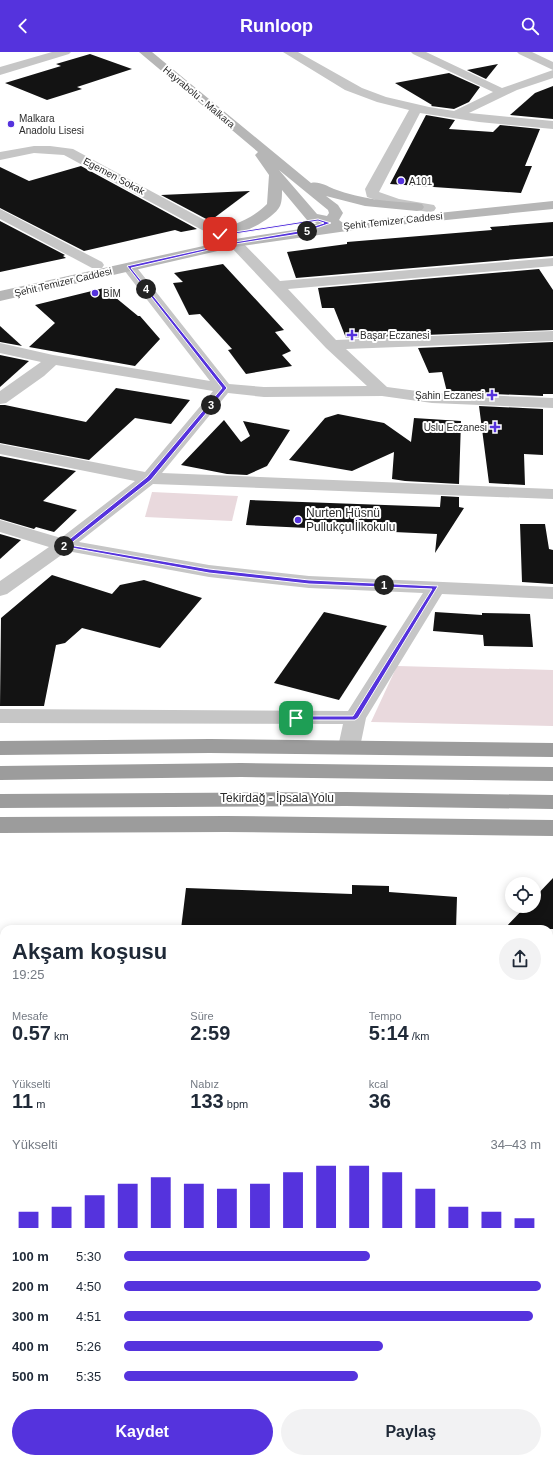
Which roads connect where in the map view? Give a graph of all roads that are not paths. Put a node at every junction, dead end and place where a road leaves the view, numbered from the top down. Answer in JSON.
{"nodes":[{"id":1,"x":65,"y":52,"type":"edge"},
{"id":2,"x":145,"y":52,"type":"edge"},
{"id":3,"x":308,"y":52,"type":"edge"},
{"id":4,"x":417,"y":52,"type":"edge"},
{"id":5,"x":523,"y":52,"type":"edge"},
{"id":6,"x":292,"y":53,"type":"edge"},
{"id":7,"x":553,"y":66,"type":"edge"},
{"id":8,"x":0,"y":71,"type":"edge"},
{"id":9,"x":553,"y":74,"type":"edge"},
{"id":10,"x":502,"y":92,"type":"junction"},
{"id":11,"x":416,"y":108,"type":"junction"},
{"id":12,"x":456,"y":114,"type":"junction"},
{"id":13,"x":553,"y":125,"type":"edge"},
{"id":14,"x":253,"y":143,"type":"junction"},
{"id":15,"x":0,"y":156,"type":"edge"},
{"id":16,"x":292,"y":174,"type":"junction"},
{"id":17,"x":276,"y":175,"type":"junction"},
{"id":18,"x":553,"y":196,"type":"edge"},
{"id":19,"x":553,"y":205,"type":"edge"},
{"id":20,"x":429,"y":208,"type":"junction"},
{"id":21,"x":0,"y":213,"type":"edge"},
{"id":22,"x":327,"y":220,"type":"junction"},
{"id":23,"x":368,"y":224,"type":"junction"},
{"id":24,"x":299,"y":232,"type":"junction"},
{"id":25,"x":218,"y":235,"type":"junction"},
{"id":26,"x":235,"y":243,"type":"junction"},
{"id":27,"x":553,"y":262,"type":"edge"},
{"id":28,"x":97,"y":265,"type":"junction"},
{"id":29,"x":129,"y":267,"type":"junction"},
{"id":30,"x":0,"y":285,"type":"edge"},
{"id":31,"x":276,"y":286,"type":"junction"},
{"id":32,"x":0,"y":296,"type":"edge"},
{"id":33,"x":553,"y":336,"type":"edge"},
{"id":34,"x":332,"y":345,"type":"junction"},
{"id":35,"x":0,"y":348,"type":"edge"},
{"id":36,"x":53,"y":360,"type":"junction"},
{"id":37,"x":224,"y":388,"type":"junction"},
{"id":38,"x":382,"y":391,"type":"junction"},
{"id":39,"x":0,"y":399,"type":"edge"},
{"id":40,"x":553,"y":403,"type":"edge"},
{"id":41,"x":0,"y":449,"type":"edge"},
{"id":42,"x":149,"y":478,"type":"junction"},
{"id":43,"x":553,"y":494,"type":"edge"},
{"id":44,"x":0,"y":526,"type":"edge"},
{"id":45,"x":64,"y":546,"type":"junction"},
{"id":46,"x":436,"y":588,"type":"junction"},
{"id":47,"x":0,"y":590,"type":"edge"},
{"id":48,"x":553,"y":593,"type":"edge"},
{"id":49,"x":0,"y":716,"type":"edge"},
{"id":50,"x":355,"y":718,"type":"junction"},
{"id":51,"x":349,"y":747,"type":"junction"},
{"id":52,"x":0,"y":748,"type":"edge"},
{"id":53,"x":553,"y":750,"type":"edge"},
{"id":54,"x":0,"y":772,"type":"edge"},
{"id":55,"x":553,"y":774,"type":"edge"},
{"id":56,"x":0,"y":801,"type":"edge"},
{"id":57,"x":553,"y":802,"type":"edge"},
{"id":58,"x":0,"y":825,"type":"edge"},
{"id":59,"x":553,"y":828,"type":"edge"}],
"edges":[{"from":1,"to":8,"type":"street"},
{"from":2,"to":14,"type":"main road","name":"Hayrabolu - Malkara"},
{"from":3,"to":6,"type":"street"},
{"from":4,"to":10,"type":"street"},
{"from":5,"to":7,"type":"street"},
{"from":6,"to":11,"type":"street"},
{"from":9,"to":10,"type":"street"},
{"from":10,"to":12,"type":"street"},
{"from":11,"to":12,"type":"street"},
{"from":11,"to":20,"type":"street"},
{"from":12,"to":13,"type":"street"},
{"from":14,"to":16,"type":"main road"},
{"from":14,"to":17,"type":"main road"},
{"from":15,"to":25,"type":"street","name":"Egemen Sokak"},
{"from":16,"to":20,"type":"main road"},
{"from":16,"to":22,"type":"main road"},
{"from":17,"to":22,"type":"main road"},
{"from":17,"to":25,"type":"main road"},
{"from":18,"to":20,"type":"main road","name":"Şehit Temizer Caddesi"},
{"from":19,"to":23,"type":"main road","name":"Şehit Temizer Caddesi"},
{"from":20,"to":22,"type":"main road","name":"Şehit Temizer Caddesi"},
{"from":21,"to":28,"type":"street"},
{"from":22,"to":23,"type":"main road"},
{"from":22,"to":24,"type":"main road"},
{"from":22,"to":25,"type":"main road","name":"Şehit Temizer Caddesi"},
{"from":23,"to":24,"type":"main road","name":"Şehit Temizer Caddesi"},
{"from":24,"to":26,"type":"main road","name":"Şehit Temizer Caddesi"},
{"from":25,"to":28,"type":"main road","name":"Şehit Temizer Caddesi"},
{"from":26,"to":29,"type":"main road","name":"Şehit Temizer Caddesi"},
{"from":26,"to":31,"type":"street"},
{"from":27,"to":31,"type":"street"},
{"from":28,"to":30,"type":"main road","name":"Şehit Temizer Caddesi"},
{"from":29,"to":32,"type":"main road","name":"Şehit Temizer Caddesi"},
{"from":29,"to":37,"type":"street"},
{"from":31,"to":34,"type":"street"},
{"from":33,"to":34,"type":"street"},
{"from":34,"to":38,"type":"street"},
{"from":35,"to":36,"type":"street"},
{"from":36,"to":37,"type":"street"},
{"from":36,"to":39,"type":"street"},
{"from":37,"to":38,"type":"street"},
{"from":37,"to":42,"type":"street"},
{"from":38,"to":40,"type":"street"},
{"from":41,"to":42,"type":"street"},
{"from":42,"to":43,"type":"street"},
{"from":42,"to":45,"type":"street"},
{"from":44,"to":45,"type":"street"},
{"from":45,"to":46,"type":"street"},
{"from":45,"to":47,"type":"street"},
{"from":46,"to":48,"type":"street"},
{"from":46,"to":50,"type":"street"},
{"from":49,"to":50,"type":"street"},
{"from":50,"to":51,"type":"street"},
{"from":51,"to":52,"type":"highway"},
{"from":51,"to":53,"type":"highway"},
{"from":54,"to":55,"type":"highway"},
{"from":56,"to":57,"type":"highway","name":"Tekirdağ - İpsala Yolu"},
{"from":58,"to":59,"type":"highway"}]}
